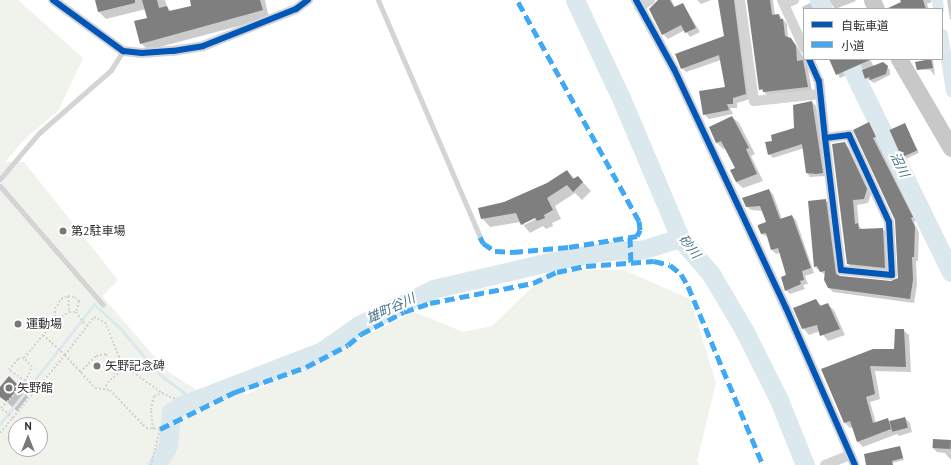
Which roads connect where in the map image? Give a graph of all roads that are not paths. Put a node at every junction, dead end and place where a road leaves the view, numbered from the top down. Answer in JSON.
{"nodes":[{"id":1,"x":53,"y":0,"type":"edge"},
{"id":2,"x":308,"y":0,"type":"edge"},
{"id":3,"x":378,"y":0,"type":"edge"},
{"id":4,"x":650,"y":0,"type":"edge"},
{"id":5,"x":740,"y":0,"type":"edge"},
{"id":6,"x":787,"y":1,"type":"edge"},
{"id":7,"x":638,"y":3,"type":"edge"},
{"id":8,"x":803,"y":45,"type":"edge"},
{"id":9,"x":123,"y":51,"type":"junction"},
{"id":10,"x":809,"y":60,"type":"edge"},
{"id":11,"x":900,"y":60,"type":"edge"},
{"id":12,"x":820,"y":94,"type":"junction"},
{"id":13,"x":825,"y":138,"type":"junction"},
{"id":14,"x":951,"y":148,"type":"edge"},
{"id":15,"x":0,"y":179,"type":"edge"},
{"id":16,"x":0,"y":186,"type":"edge"},
{"id":17,"x":480,"y":237,"type":"dead end"},
{"id":18,"x":103,"y":305,"type":"dead end"},
{"id":19,"x":850,"y":455,"type":"junction"},
{"id":20,"x":825,"y":465,"type":"edge"},
{"id":21,"x":855,"y":465,"type":"edge"}],
"edges":[{"from":1,"to":9,"type":"street"},
{"from":2,"to":9,"type":"street"},
{"from":3,"to":17,"type":"lane"},
{"from":4,"to":7,"type":"street"},
{"from":5,"to":12,"type":"street"},
{"from":6,"to":8,"type":"street"},
{"from":7,"to":19,"type":"street"},
{"from":9,"to":15,"type":"lane"},
{"from":10,"to":12,"type":"street"},
{"from":11,"to":14,"type":"main road"},
{"from":12,"to":13,"type":"street"},
{"from":13,"to":13,"type":"street"},
{"from":16,"to":18,"type":"lane"},
{"from":19,"to":20,"type":"street"},
{"from":19,"to":21,"type":"street"}]}
